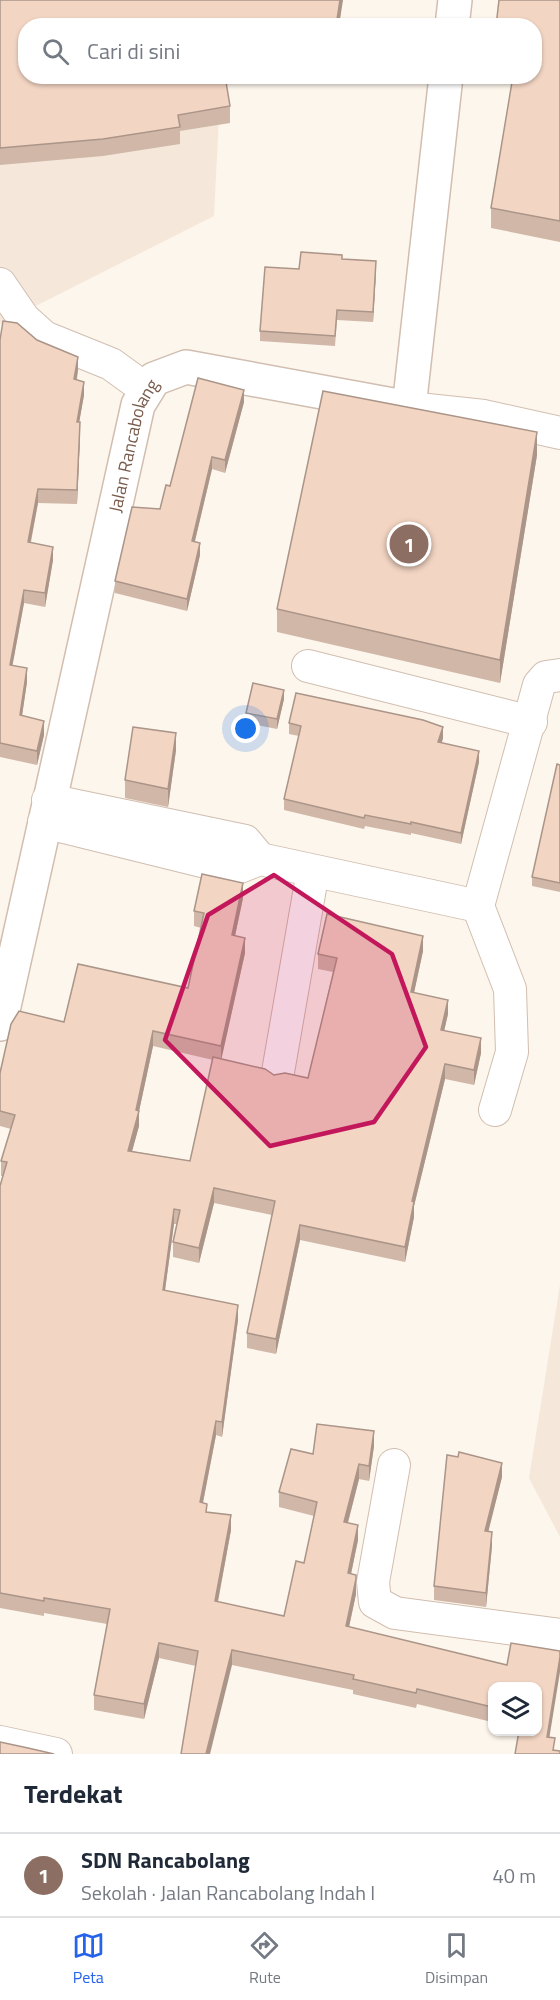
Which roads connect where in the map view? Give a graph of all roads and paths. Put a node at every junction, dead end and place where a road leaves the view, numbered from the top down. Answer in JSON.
{"nodes":[{"id":1,"x":455,"y":0,"type":"edge"},
{"id":2,"x":453,"y":18,"type":"edge"},
{"id":3,"x":445,"y":84,"type":"edge"},
{"id":4,"x":10,"y":300,"type":"edge"},
{"id":5,"x":147,"y":390,"type":"junction"},
{"id":6,"x":409,"y":408,"type":"junction"},
{"id":7,"x":560,"y":433,"type":"edge"},
{"id":8,"x":308,"y":666,"type":"dead end"},
{"id":9,"x":560,"y":675,"type":"edge"},
{"id":10,"x":531,"y":722,"type":"junction"},
{"id":11,"x":46,"y":811,"type":"junction"},
{"id":12,"x":313,"y":871,"type":"junction"},
{"id":13,"x":478,"y":906,"type":"junction"},
{"id":14,"x":0,"y":1023,"type":"edge"},
{"id":15,"x":278,"y":1072,"type":"edge"},
{"id":16,"x":495,"y":1110,"type":"dead end"},
{"id":17,"x":394,"y":1465,"type":"dead end"},
{"id":18,"x":560,"y":1635,"type":"edge"},
{"id":19,"x":0,"y":1742,"type":"edge"},
{"id":20,"x":56,"y":1754,"type":"edge"}],
"edges":[{"from":1,"to":2,"type":"street"},
{"from":3,"to":6,"type":"street"},
{"from":4,"to":5,"type":"street"},
{"from":5,"to":6,"type":"street","name":"Jalan Rancabolang"},
{"from":5,"to":11,"type":"street","name":"Jalan Rancabolang"},
{"from":6,"to":7,"type":"street"},
{"from":8,"to":10,"type":"street"},
{"from":9,"to":10,"type":"street"},
{"from":10,"to":13,"type":"street"},
{"from":11,"to":12,"type":"street"},
{"from":11,"to":14,"type":"street","name":"Jalan Rancabolang"},
{"from":12,"to":13,"type":"street"},
{"from":12,"to":15,"type":"street"},
{"from":13,"to":16,"type":"street"},
{"from":17,"to":18,"type":"street"},
{"from":19,"to":20,"type":"street"}]}
